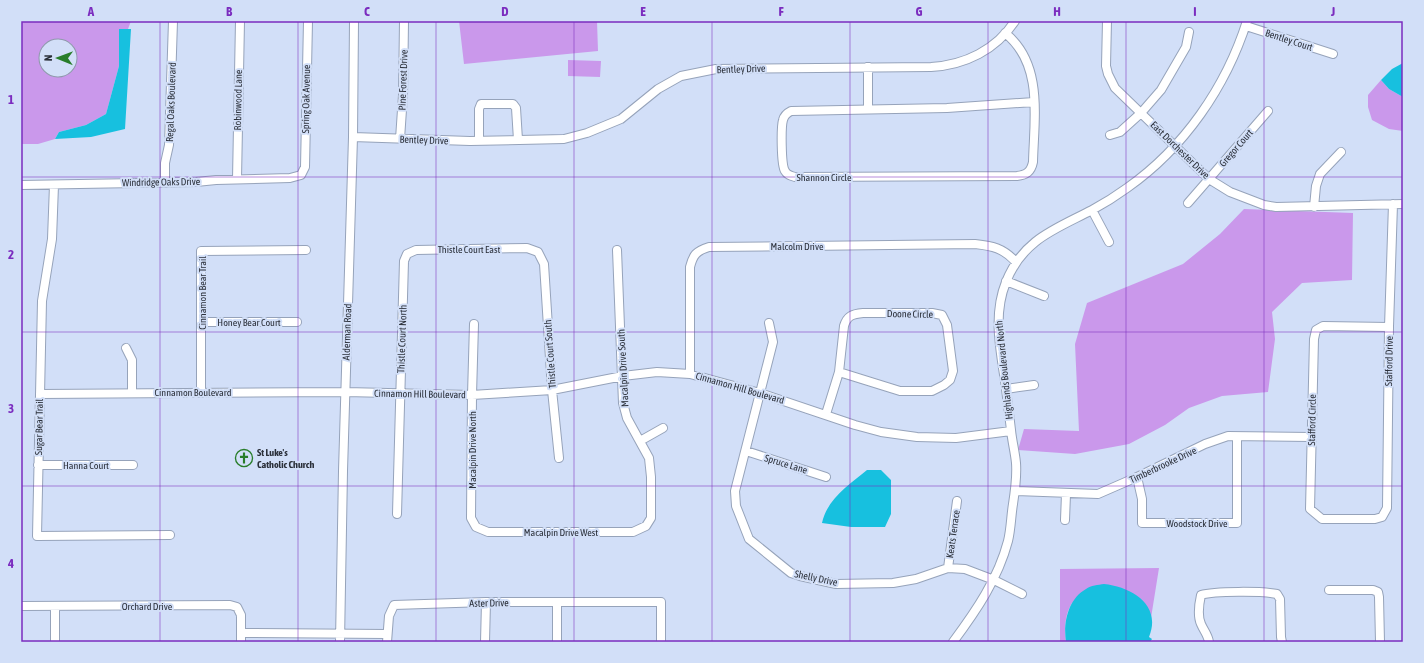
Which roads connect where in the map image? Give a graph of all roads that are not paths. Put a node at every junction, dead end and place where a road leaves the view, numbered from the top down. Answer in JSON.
{"nodes":[{"id":1,"x":173,"y":21,"type":"edge"},
{"id":2,"x":240,"y":21,"type":"edge"},
{"id":3,"x":308,"y":21,"type":"edge"},
{"id":4,"x":354,"y":21,"type":"edge"},
{"id":5,"x":404,"y":21,"type":"edge"},
{"id":6,"x":1015,"y":21,"type":"edge"},
{"id":7,"x":1107,"y":21,"type":"edge"},
{"id":8,"x":1247,"y":24,"type":"edge"},
{"id":9,"x":1189,"y":32,"type":"dead end"},
{"id":10,"x":1006,"y":34,"type":"junction"},
{"id":11,"x":1333,"y":54,"type":"dead end"},
{"id":12,"x":868,"y":67,"type":"junction"},
{"id":13,"x":1034,"y":102,"type":"junction"},
{"id":14,"x":868,"y":109,"type":"junction"},
{"id":15,"x":1268,"y":110,"type":"dead end"},
{"id":16,"x":1141,"y":113,"type":"junction"},
{"id":17,"x":1110,"y":135,"type":"dead end"},
{"id":18,"x":354,"y":138,"type":"junction"},
{"id":19,"x":400,"y":139,"type":"junction"},
{"id":20,"x":518,"y":140,"type":"junction"},
{"id":21,"x":479,"y":141,"type":"junction"},
{"id":22,"x":1175,"y":145,"type":"junction"},
{"id":23,"x":1341,"y":152,"type":"dead end"},
{"id":24,"x":301,"y":175,"type":"joint"},
{"id":25,"x":237,"y":179,"type":"junction"},
{"id":26,"x":1209,"y":179,"type":"junction"},
{"id":27,"x":165,"y":182,"type":"junction"},
{"id":28,"x":21,"y":185,"type":"edge"},
{"id":29,"x":54,"y":185,"type":"junction"},
{"id":30,"x":1188,"y":203,"type":"dead end"},
{"id":31,"x":1393,"y":204,"type":"junction"},
{"id":32,"x":1403,"y":204,"type":"edge"},
{"id":33,"x":1314,"y":207,"type":"junction"},
{"id":34,"x":1092,"y":210,"type":"junction"},
{"id":35,"x":1109,"y":242,"type":"dead end"},
{"id":36,"x":306,"y":250,"type":"dead end"},
{"id":37,"x":617,"y":250,"type":"dead end"},
{"id":38,"x":538,"y":252,"type":"joint"},
{"id":39,"x":404,"y":261,"type":"joint"},
{"id":40,"x":1016,"y":262,"type":"junction"},
{"id":41,"x":1006,"y":281,"type":"junction"},
{"id":42,"x":1044,"y":296,"type":"dead end"},
{"id":43,"x":202,"y":322,"type":"junction"},
{"id":44,"x":297,"y":322,"type":"dead end"},
{"id":45,"x":769,"y":323,"type":"dead end"},
{"id":46,"x":474,"y":324,"type":"dead end"},
{"id":47,"x":1390,"y":327,"type":"junction"},
{"id":48,"x":126,"y":348,"type":"dead end"},
{"id":49,"x":839,"y":372,"type":"junction"},
{"id":50,"x":690,"y":374,"type":"junction"},
{"id":51,"x":623,"y":376,"type":"junction"},
{"id":52,"x":1034,"y":385,"type":"dead end"},
{"id":53,"x":1006,"y":389,"type":"junction"},
{"id":54,"x":552,"y":390,"type":"junction"},
{"id":55,"x":202,"y":392,"type":"junction"},
{"id":56,"x":346,"y":392,"type":"junction"},
{"id":57,"x":132,"y":393,"type":"junction"},
{"id":58,"x":760,"y":393,"type":"junction"},
{"id":59,"x":40,"y":394,"type":"junction"},
{"id":60,"x":400,"y":394,"type":"junction"},
{"id":61,"x":472,"y":395,"type":"junction"},
{"id":62,"x":826,"y":414,"type":"junction"},
{"id":63,"x":663,"y":428,"type":"dead end"},
{"id":64,"x":1011,"y":431,"type":"junction"},
{"id":65,"x":1237,"y":437,"type":"junction"},
{"id":66,"x":1311,"y":437,"type":"junction"},
{"id":67,"x":640,"y":441,"type":"junction"},
{"id":68,"x":746,"y":451,"type":"junction"},
{"id":69,"x":559,"y":458,"type":"dead end"},
{"id":70,"x":38,"y":465,"type":"junction"},
{"id":71,"x":133,"y":465,"type":"dead end"},
{"id":72,"x":826,"y":477,"type":"dead end"},
{"id":73,"x":1137,"y":478,"type":"junction"},
{"id":74,"x":1015,"y":491,"type":"junction"},
{"id":75,"x":1066,"y":494,"type":"junction"},
{"id":76,"x":957,"y":501,"type":"dead end"},
{"id":77,"x":397,"y":514,"type":"dead end"},
{"id":78,"x":1382,"y":517,"type":"joint"},
{"id":79,"x":1065,"y":520,"type":"dead end"},
{"id":80,"x":646,"y":526,"type":"joint"},
{"id":81,"x":476,"y":527,"type":"joint"},
{"id":82,"x":170,"y":535,"type":"dead end"},
{"id":83,"x":948,"y":568,"type":"junction"},
{"id":84,"x":994,"y":580,"type":"junction"},
{"id":85,"x":1330,"y":590,"type":"dead end"},
{"id":86,"x":1022,"y":594,"type":"dead end"},
{"id":87,"x":486,"y":602,"type":"junction"},
{"id":88,"x":557,"y":602,"type":"junction"},
{"id":89,"x":21,"y":606,"type":"edge"},
{"id":90,"x":55,"y":606,"type":"junction"},
{"id":91,"x":242,"y":638,"type":"edge"},
{"id":92,"x":340,"y":638,"type":"edge"},
{"id":93,"x":387,"y":638,"type":"edge"},
{"id":94,"x":55,"y":642,"type":"edge"},
{"id":95,"x":485,"y":642,"type":"edge"},
{"id":96,"x":557,"y":642,"type":"edge"},
{"id":97,"x":660,"y":642,"type":"edge"},
{"id":98,"x":953,"y":642,"type":"edge"},
{"id":99,"x":1209,"y":642,"type":"edge"},
{"id":100,"x":1282,"y":642,"type":"edge"},
{"id":101,"x":1380,"y":642,"type":"edge"}],
"edges":[{"from":1,"to":27,"type":"street","name":"Regal Oaks Boulevard"},
{"from":2,"to":25,"type":"street","name":"Robinwood Lane"},
{"from":3,"to":24,"type":"street","name":"Spring Oak Avenue"},
{"from":4,"to":18,"type":"street","name":"Alderman Road"},
{"from":5,"to":19,"type":"street","name":"Pine Forest Drive"},
{"from":6,"to":10,"type":"street","name":"Bentley Drive"},
{"from":7,"to":16,"type":"street","name":"East Dorchester Drive"},
{"from":8,"to":11,"type":"street","name":"Bentley Court"},
{"from":8,"to":22,"type":"street","name":"Highlands Boulevard North"},
{"from":9,"to":16,"type":"street"},
{"from":10,"to":12,"type":"street","name":"Bentley Drive"},
{"from":10,"to":13,"type":"street","name":"Shannon Circle"},
{"from":12,"to":14,"type":"street"},
{"from":12,"to":20,"type":"street","name":"Bentley Drive"},
{"from":13,"to":14,"type":"street","name":"Shannon Circle"},
{"from":13,"to":14,"type":"street","name":"Shannon Circle"},
{"from":15,"to":26,"type":"street","name":"Gregor Court"},
{"from":16,"to":17,"type":"street"},
{"from":16,"to":22,"type":"street","name":"East Dorchester Drive"},
{"from":18,"to":19,"type":"street","name":"Bentley Drive"},
{"from":18,"to":56,"type":"street","name":"Alderman Road"},
{"from":19,"to":21,"type":"street","name":"Bentley Drive"},
{"from":20,"to":21,"type":"street","name":"Bentley Drive"},
{"from":20,"to":21,"type":"street"},
{"from":22,"to":26,"type":"street","name":"East Dorchester Drive"},
{"from":22,"to":34,"type":"street","name":"Highlands Boulevard North"},
{"from":23,"to":33,"type":"street"},
{"from":24,"to":25,"type":"street","name":"Windridge Oaks Drive"},
{"from":25,"to":27,"type":"street","name":"Windridge Oaks Drive"},
{"from":26,"to":30,"type":"street","name":"Gregor Court"},
{"from":26,"to":33,"type":"street","name":"East Dorchester Drive"},
{"from":27,"to":29,"type":"street","name":"Windridge Oaks Drive"},
{"from":28,"to":29,"type":"street","name":"Windridge Oaks Drive"},
{"from":29,"to":59,"type":"street","name":"Sugar Bear Trail"},
{"from":31,"to":32,"type":"street","name":"East Dorchester Drive"},
{"from":31,"to":33,"type":"street","name":"East Dorchester Drive"},
{"from":31,"to":47,"type":"street","name":"Stafford Drive"},
{"from":34,"to":35,"type":"street"},
{"from":34,"to":40,"type":"street","name":"Highlands Boulevard North"},
{"from":36,"to":43,"type":"street","name":"Cinnamon Bear Trail"},
{"from":37,"to":51,"type":"street","name":"Macalpin Drive South"},
{"from":38,"to":39,"type":"street","name":"Thistle Court East"},
{"from":38,"to":54,"type":"street","name":"Thistle Court South"},
{"from":39,"to":60,"type":"street","name":"Thistle Court North"},
{"from":40,"to":41,"type":"street","name":"Highlands Boulevard North"},
{"from":40,"to":50,"type":"street","name":"Malcolm Drive"},
{"from":41,"to":42,"type":"street"},
{"from":41,"to":53,"type":"street","name":"Highlands Boulevard North"},
{"from":43,"to":44,"type":"street","name":"Honey Bear Court"},
{"from":43,"to":55,"type":"street","name":"Cinnamon Bear Trail"},
{"from":45,"to":58,"type":"street","name":"Shelly Drive"},
{"from":46,"to":61,"type":"street","name":"Macalpin Drive North"},
{"from":47,"to":66,"type":"street","name":"Stafford Circle"},
{"from":47,"to":78,"type":"street","name":"Stafford Drive"},
{"from":48,"to":57,"type":"street"},
{"from":49,"to":49,"type":"street","name":"Doone Circle"},
{"from":49,"to":62,"type":"street","name":"Doone Circle"},
{"from":50,"to":51,"type":"street","name":"Cinnamon Hill Boulevard"},
{"from":50,"to":58,"type":"street","name":"Cinnamon Hill Boulevard"},
{"from":51,"to":54,"type":"street","name":"Cinnamon Hill Boulevard"},
{"from":51,"to":67,"type":"street","name":"Macalpin Drive South"},
{"from":52,"to":53,"type":"street"},
{"from":53,"to":64,"type":"street","name":"Highlands Boulevard North"},
{"from":54,"to":61,"type":"street","name":"Cinnamon Hill Boulevard"},
{"from":54,"to":69,"type":"street","name":"Thistle Court South"},
{"from":55,"to":56,"type":"street","name":"Cinnamon Boulevard"},
{"from":55,"to":57,"type":"street","name":"Cinnamon Boulevard"},
{"from":56,"to":60,"type":"street","name":"Cinnamon Hill Boulevard"},
{"from":56,"to":92,"type":"street","name":"Alderman Road"},
{"from":57,"to":59,"type":"street","name":"Cinnamon Boulevard"},
{"from":58,"to":62,"type":"street","name":"Cinnamon Hill Boulevard"},
{"from":58,"to":68,"type":"street","name":"Shelly Drive"},
{"from":59,"to":70,"type":"street","name":"Sugar Bear Trail"},
{"from":60,"to":61,"type":"street","name":"Cinnamon Hill Boulevard"},
{"from":60,"to":77,"type":"street","name":"Thistle Court North"},
{"from":61,"to":81,"type":"street","name":"Macalpin Drive North"},
{"from":62,"to":64,"type":"street","name":"Cinnamon Hill Boulevard"},
{"from":63,"to":67,"type":"street"},
{"from":64,"to":74,"type":"street","name":"Highlands Boulevard North"},
{"from":65,"to":66,"type":"street","name":"Timberbrooke Drive"},
{"from":65,"to":73,"type":"street","name":"Timberbrooke Drive"},
{"from":65,"to":73,"type":"street","name":"Woodstock Drive"},
{"from":66,"to":78,"type":"street","name":"Stafford Circle"},
{"from":67,"to":80,"type":"street","name":"Macalpin Drive South"},
{"from":68,"to":72,"type":"street","name":"Spruce Lane"},
{"from":68,"to":83,"type":"street","name":"Shelly Drive"},
{"from":70,"to":71,"type":"street","name":"Hanna Court"},
{"from":70,"to":82,"type":"street","name":"Sugar Bear Trail"},
{"from":73,"to":75,"type":"street","name":"Timberbrooke Drive"},
{"from":74,"to":75,"type":"street","name":"Timberbrooke Drive"},
{"from":74,"to":84,"type":"street","name":"Highlands Boulevard North"},
{"from":75,"to":79,"type":"street"},
{"from":76,"to":83,"type":"street","name":"Keats Terrace"},
{"from":80,"to":81,"type":"street","name":"Macalpin Drive West"},
{"from":83,"to":84,"type":"street","name":"Shelly Drive"},
{"from":84,"to":86,"type":"street","name":"Shelly Drive"},
{"from":84,"to":98,"type":"street","name":"Highlands Boulevard North"},
{"from":85,"to":101,"type":"street"},
{"from":87,"to":88,"type":"street","name":"Aster Drive"},
{"from":87,"to":93,"type":"street","name":"Aster Drive"},
{"from":87,"to":95,"type":"street"},
{"from":88,"to":96,"type":"street"},
{"from":88,"to":97,"type":"street","name":"Aster Drive"},
{"from":89,"to":90,"type":"street","name":"Orchard Drive"},
{"from":90,"to":91,"type":"street","name":"Orchard Drive"},
{"from":90,"to":94,"type":"street"},
{"from":91,"to":92,"type":"street","name":"Aster Drive"},
{"from":92,"to":93,"type":"street","name":"Aster Drive"},
{"from":99,"to":100,"type":"street"}]}
